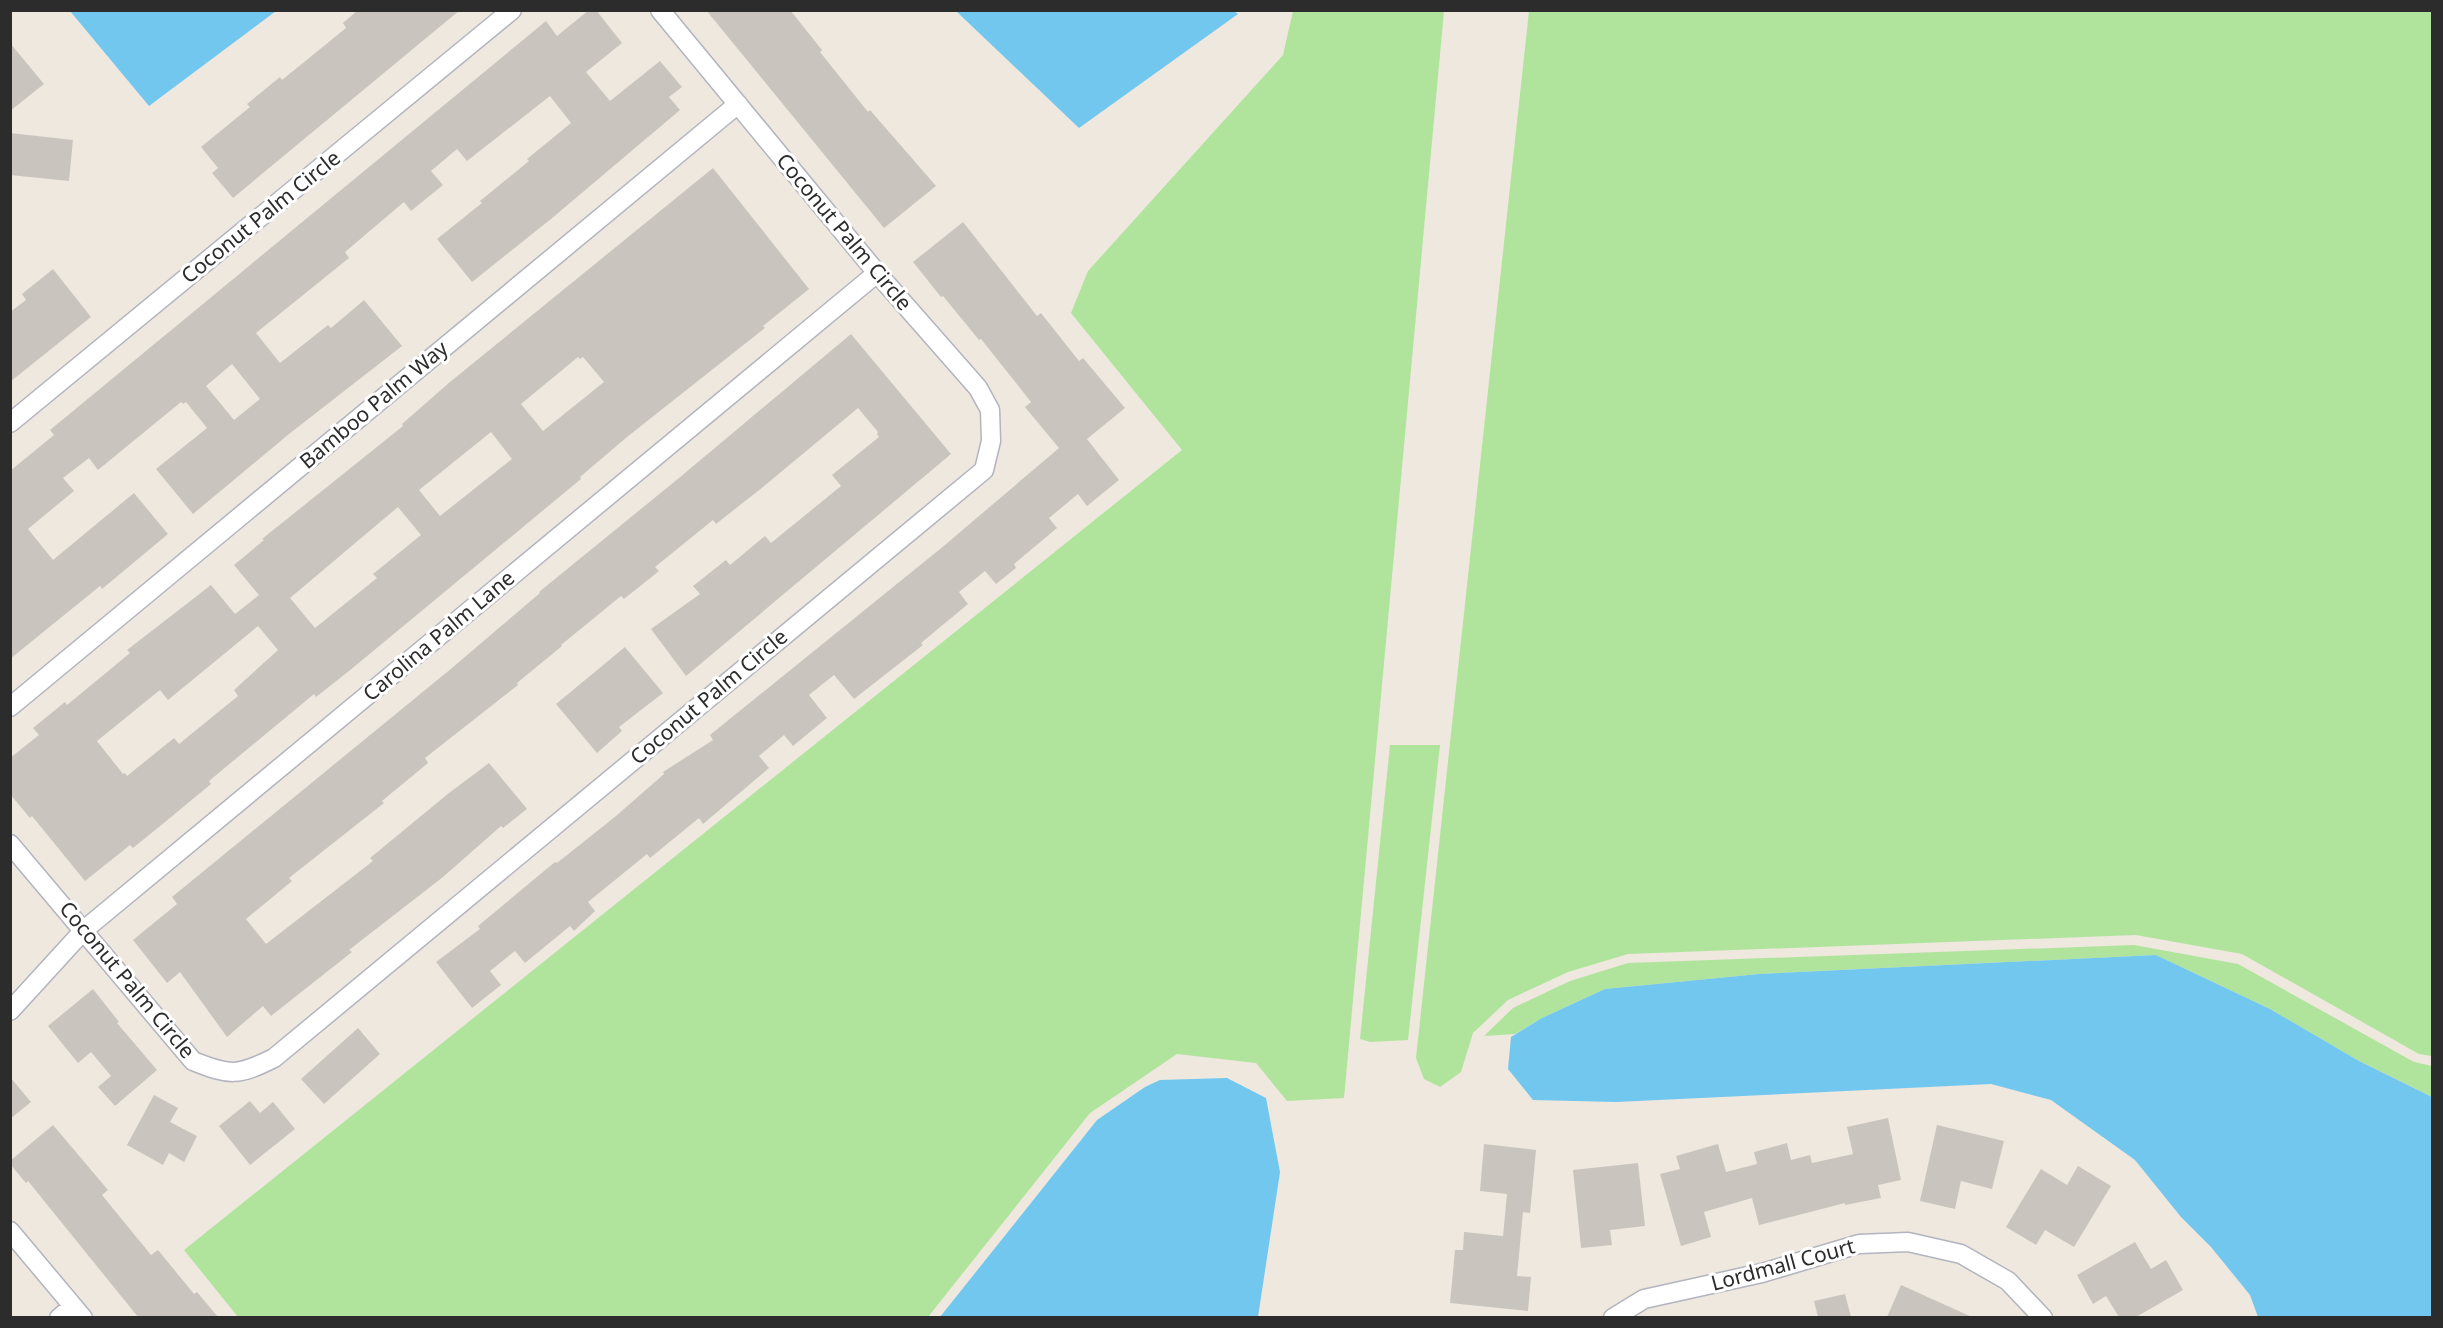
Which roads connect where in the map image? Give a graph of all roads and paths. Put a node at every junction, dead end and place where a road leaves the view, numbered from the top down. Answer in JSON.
{"nodes":[{"id":1,"x":512,"y":10,"type":"edge"},
{"id":2,"x":660,"y":10,"type":"edge"},
{"id":3,"x":738,"y":104,"type":"junction"},
{"id":4,"x":877,"y":273,"type":"junction"},
{"id":5,"x":10,"y":423,"type":"edge"},
{"id":6,"x":10,"y":706,"type":"edge"},
{"id":7,"x":10,"y":844,"type":"edge"},
{"id":8,"x":84,"y":930,"type":"junction"},
{"id":9,"x":10,"y":1011,"type":"edge"},
{"id":10,"x":10,"y":1231,"type":"edge"},
{"id":11,"x":78,"y":1312,"type":"edge"},
{"id":12,"x":59,"y":1317,"type":"edge"},
{"id":13,"x":1613,"y":1317,"type":"edge"},
{"id":14,"x":2043,"y":1317,"type":"edge"}],
"edges":[{"from":1,"to":5,"type":"street","name":"Coconut Palm Circle"},
{"from":2,"to":3,"type":"street","name":"Coconut Palm Circle"},
{"from":3,"to":4,"type":"street","name":"Coconut Palm Circle"},
{"from":3,"to":6,"type":"street","name":"Bamboo Palm Way"},
{"from":4,"to":8,"type":"street","name":"Carolina Palm Lane"},
{"from":4,"to":8,"type":"street","name":"Coconut Palm Circle"},
{"from":7,"to":8,"type":"street","name":"Coconut Palm Circle"},
{"from":8,"to":9,"type":"street","name":"Carolina Palm Lane"},
{"from":10,"to":11,"type":"street"},
{"from":11,"to":12,"type":"street"},
{"from":13,"to":14,"type":"street","name":"Lordmall Court"}]}
